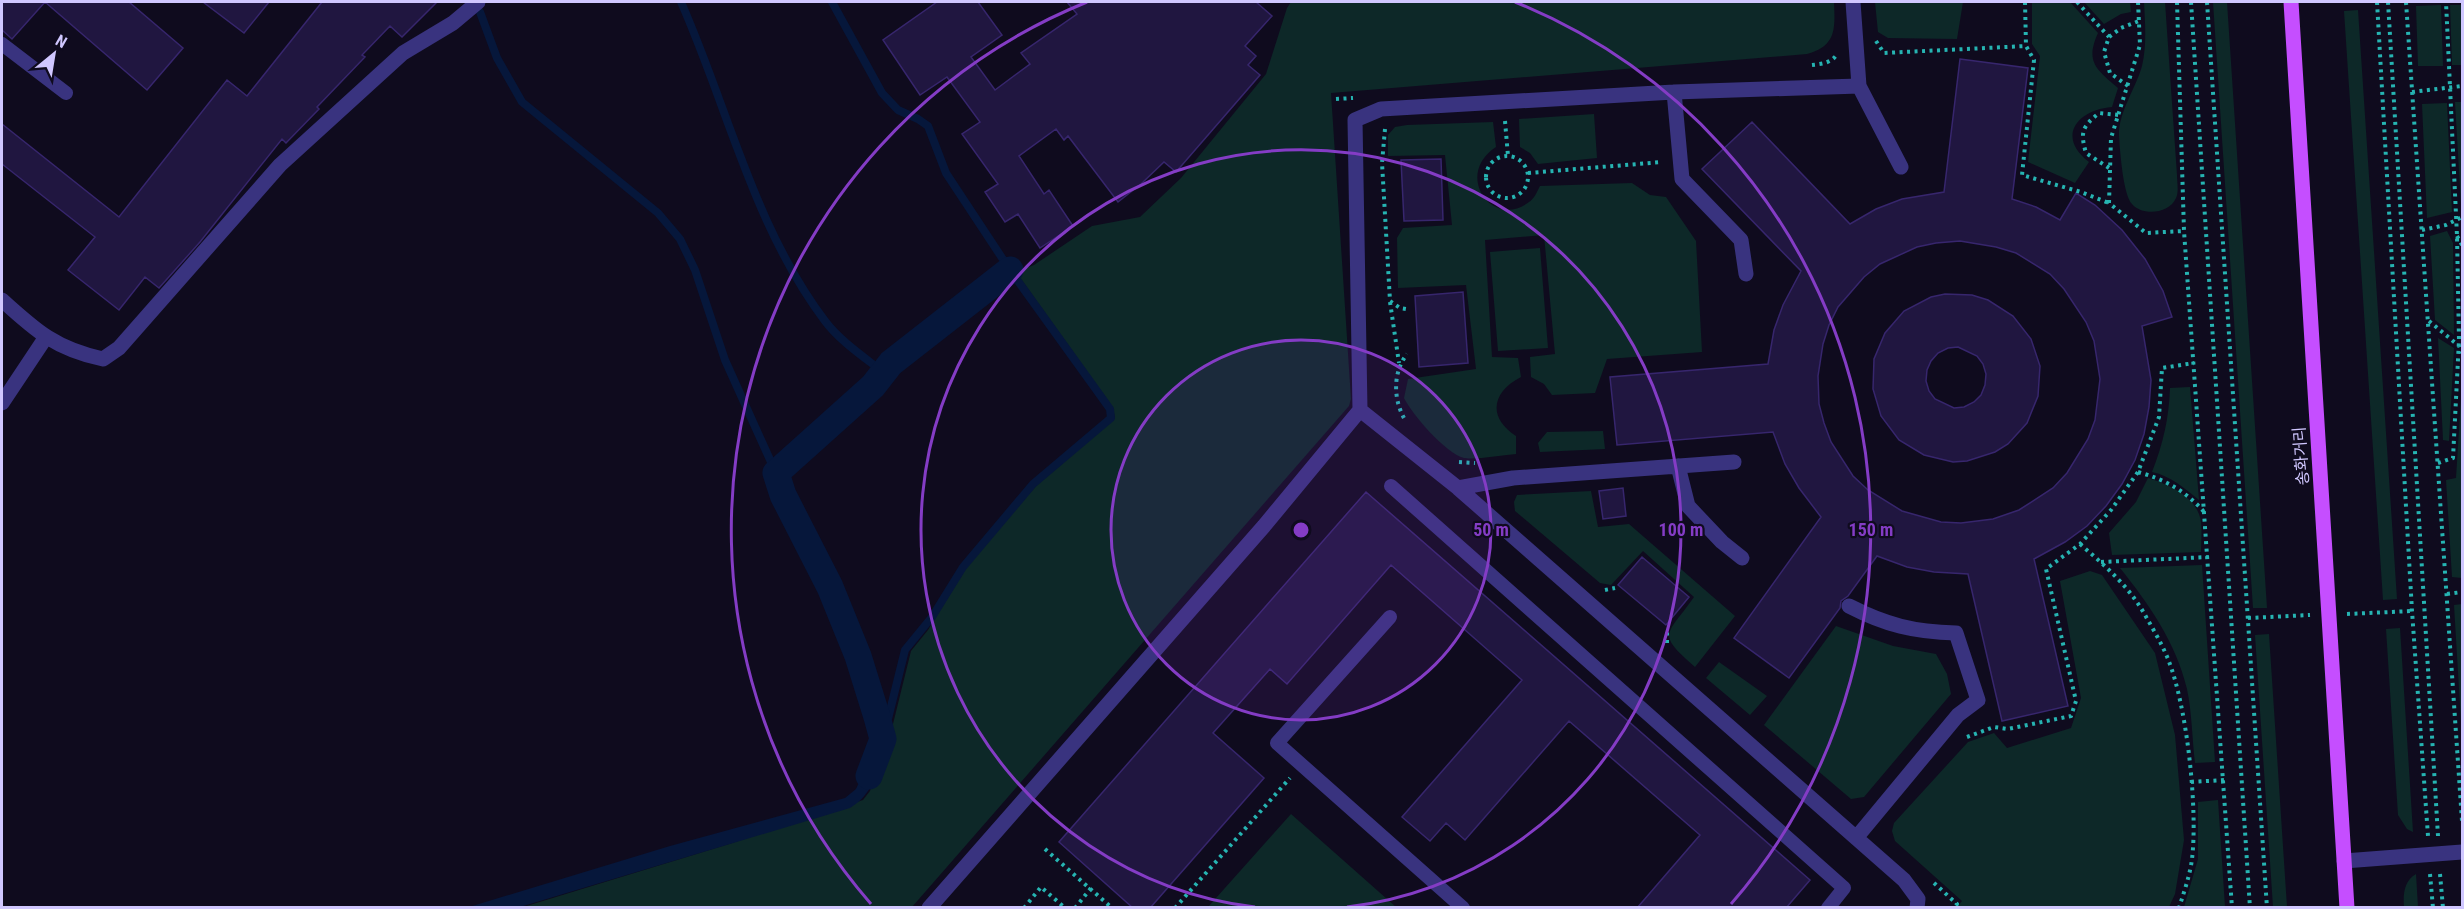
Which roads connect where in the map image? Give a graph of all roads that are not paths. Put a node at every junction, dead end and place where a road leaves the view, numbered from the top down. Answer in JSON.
{"nodes":[{"id":1,"x":478,"y":2,"type":"edge"},
{"id":2,"x":1853,"y":2,"type":"edge"},
{"id":3,"x":2291,"y":2,"type":"edge"},
{"id":4,"x":2,"y":44,"type":"edge"},
{"id":5,"x":1859,"y":86,"type":"junction"},
{"id":6,"x":1674,"y":92,"type":"junction"},
{"id":7,"x":66,"y":93,"type":"dead end"},
{"id":8,"x":1901,"y":166,"type":"dead end"},
{"id":9,"x":1746,"y":274,"type":"dead end"},
{"id":10,"x":2,"y":300,"type":"edge"},
{"id":11,"x":46,"y":337,"type":"junction"},
{"id":12,"x":2,"y":403,"type":"edge"},
{"id":13,"x":1360,"y":410,"type":"junction"},
{"id":14,"x":1734,"y":462,"type":"dead end"},
{"id":15,"x":1678,"y":466,"type":"junction"},
{"id":16,"x":1391,"y":486,"type":"dead end"},
{"id":17,"x":1458,"y":488,"type":"junction"},
{"id":18,"x":1742,"y":558,"type":"dead end"},
{"id":19,"x":1849,"y":606,"type":"dead end"},
{"id":20,"x":1390,"y":617,"type":"dead end"},
{"id":21,"x":1856,"y":838,"type":"junction"},
{"id":22,"x":2463,"y":852,"type":"edge"},
{"id":23,"x":2344,"y":861,"type":"junction"},
{"id":24,"x":929,"y":908,"type":"edge"},
{"id":25,"x":1462,"y":908,"type":"edge"},
{"id":26,"x":1828,"y":908,"type":"edge"},
{"id":27,"x":1917,"y":908,"type":"edge"},
{"id":28,"x":2347,"y":908,"type":"edge"}],
"edges":[{"from":1,"to":11,"type":"street"},
{"from":2,"to":5,"type":"street"},
{"from":3,"to":23,"type":"main road","name":"송화거리"},
{"from":4,"to":7,"type":"lane"},
{"from":5,"to":6,"type":"street"},
{"from":5,"to":8,"type":"street"},
{"from":6,"to":9,"type":"street"},
{"from":6,"to":13,"type":"street"},
{"from":10,"to":11,"type":"street"},
{"from":11,"to":12,"type":"street"},
{"from":13,"to":17,"type":"street"},
{"from":13,"to":24,"type":"street"},
{"from":14,"to":15,"type":"street"},
{"from":15,"to":17,"type":"street"},
{"from":15,"to":18,"type":"street"},
{"from":16,"to":26,"type":"lane"},
{"from":17,"to":21,"type":"street"},
{"from":19,"to":21,"type":"street"},
{"from":20,"to":25,"type":"lane"},
{"from":21,"to":27,"type":"street"},
{"from":22,"to":23,"type":"street"},
{"from":23,"to":28,"type":"main road","name":"송화거리"}]}
